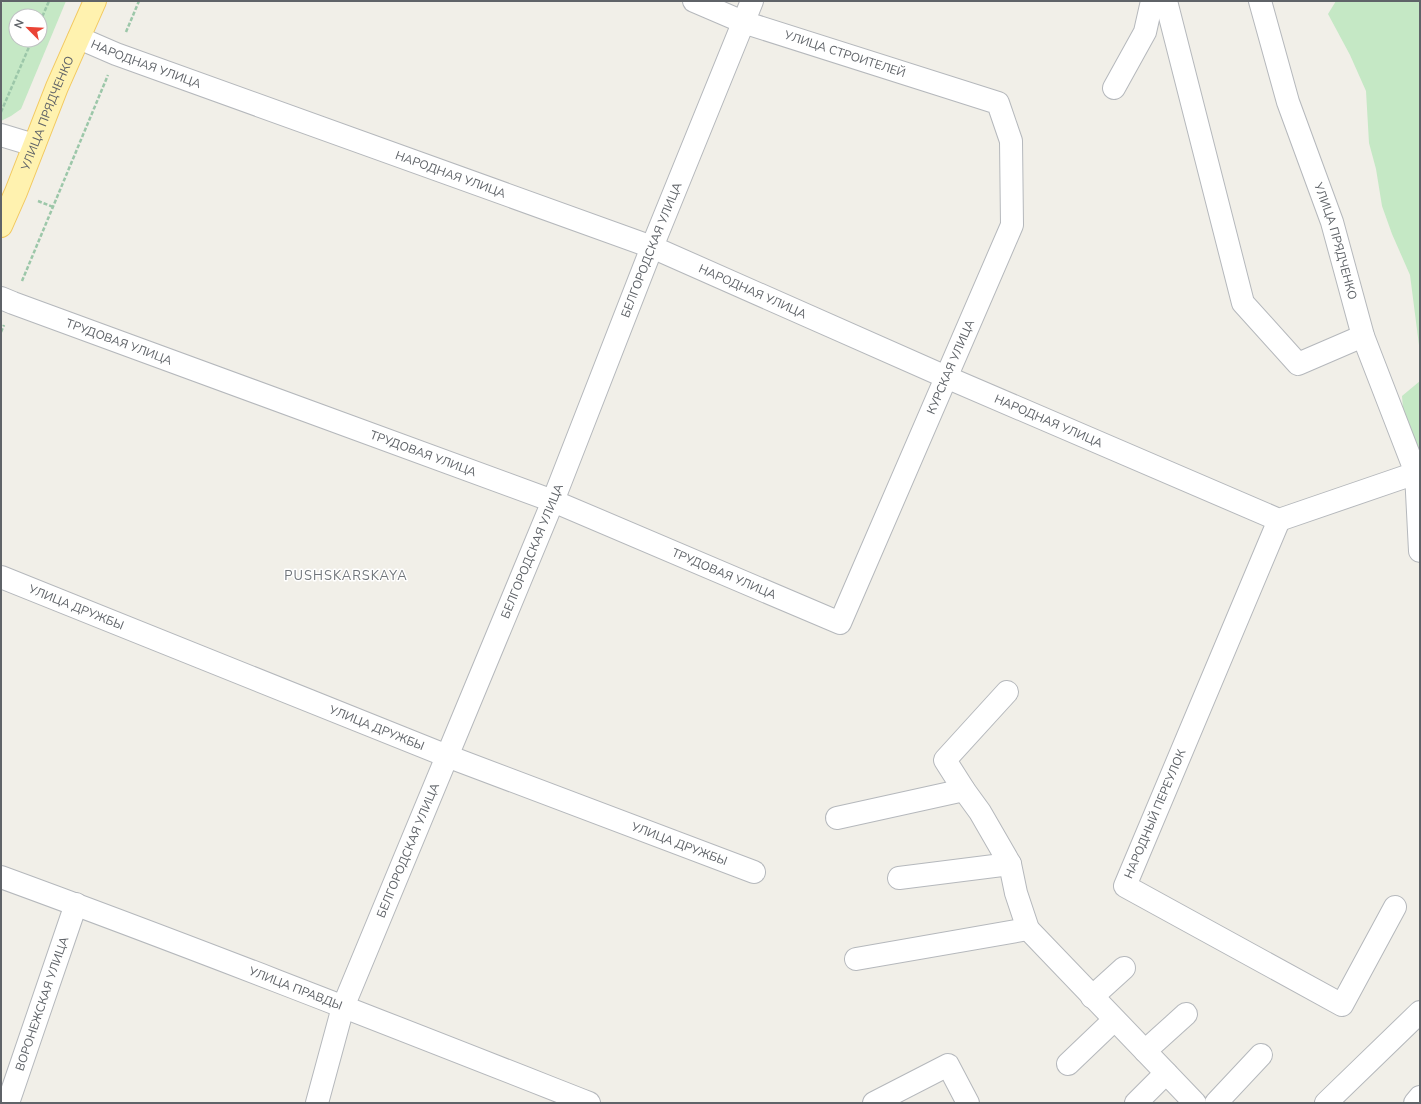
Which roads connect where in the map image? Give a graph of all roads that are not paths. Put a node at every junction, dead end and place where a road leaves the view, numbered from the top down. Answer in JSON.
{"nodes":[{"id":1,"x":95,"y":1,"type":"edge"},
{"id":2,"x":694,"y":1,"type":"edge"},
{"id":3,"x":752,"y":1,"type":"edge"},
{"id":4,"x":1152,"y":1,"type":"edge"},
{"id":5,"x":1166,"y":1,"type":"edge"},
{"id":6,"x":1260,"y":1,"type":"edge"},
{"id":7,"x":743,"y":22,"type":"junction"},
{"id":8,"x":80,"y":38,"type":"junction"},
{"id":9,"x":1114,"y":88,"type":"dead end"},
{"id":10,"x":998,"y":103,"type":"joint"},
{"id":11,"x":1,"y":135,"type":"edge"},
{"id":12,"x":34,"y":145,"type":"junction"},
{"id":13,"x":1,"y":226,"type":"edge"},
{"id":14,"x":652,"y":247,"type":"junction"},
{"id":15,"x":7,"y":301,"type":"edge"},
{"id":16,"x":1363,"y":336,"type":"junction"},
{"id":17,"x":946,"y":377,"type":"junction"},
{"id":18,"x":1418,"y":475,"type":"edge"},
{"id":19,"x":553,"y":501,"type":"junction"},
{"id":20,"x":1279,"y":520,"type":"junction"},
{"id":21,"x":1420,"y":551,"type":"edge"},
{"id":22,"x":1,"y":577,"type":"edge"},
{"id":23,"x":840,"y":623,"type":"joint"},
{"id":24,"x":1007,"y":692,"type":"dead end"},
{"id":25,"x":447,"y":756,"type":"junction"},
{"id":26,"x":964,"y":790,"type":"junction"},
{"id":27,"x":837,"y":818,"type":"dead end"},
{"id":28,"x":1010,"y":864,"type":"junction"},
{"id":29,"x":754,"y":872,"type":"dead end"},
{"id":30,"x":1,"y":877,"type":"edge"},
{"id":31,"x":899,"y":878,"type":"dead end"},
{"id":32,"x":76,"y":904,"type":"junction"},
{"id":33,"x":1395,"y":907,"type":"dead end"},
{"id":34,"x":1028,"y":929,"type":"junction"},
{"id":35,"x":856,"y":959,"type":"dead end"},
{"id":36,"x":1124,"y":968,"type":"dead end"},
{"id":37,"x":1092,"y":997,"type":"junction"},
{"id":38,"x":343,"y":1007,"type":"junction"},
{"id":39,"x":1420,"y":1012,"type":"edge"},
{"id":40,"x":1186,"y":1014,"type":"dead end"},
{"id":41,"x":1114,"y":1020,"type":"junction"},
{"id":42,"x":1145,"y":1051,"type":"junction"},
{"id":43,"x":1261,"y":1054,"type":"dead end"},
{"id":44,"x":1068,"y":1064,"type":"dead end"},
{"id":45,"x":1166,"y":1073,"type":"junction"},
{"id":46,"x":1420,"y":1097,"type":"edge"},
{"id":47,"x":8,"y":1103,"type":"edge"},
{"id":48,"x":317,"y":1103,"type":"edge"},
{"id":49,"x":589,"y":1103,"type":"edge"},
{"id":50,"x":874,"y":1103,"type":"edge"},
{"id":51,"x":968,"y":1103,"type":"edge"},
{"id":52,"x":1136,"y":1103,"type":"edge"},
{"id":53,"x":1195,"y":1103,"type":"edge"},
{"id":54,"x":1216,"y":1103,"type":"edge"},
{"id":55,"x":1326,"y":1103,"type":"edge"},
{"id":56,"x":1415,"y":1103,"type":"edge"}],
"edges":[{"from":1,"to":8,"type":"main road","name":"УЛИЦА ПРЯДЧЕНКО"},
{"from":2,"to":7,"type":"street","name":"УЛИЦА СТРОИТЕЛЕЙ"},
{"from":3,"to":7,"type":"street","name":"БЕЛГОРОДСКАЯ УЛИЦА"},
{"from":4,"to":9,"type":"street"},
{"from":5,"to":16,"type":"street"},
{"from":6,"to":16,"type":"street","name":"УЛИЦА ПРЯДЧЕНКО"},
{"from":7,"to":10,"type":"street","name":"УЛИЦА СТРОИТЕЛЕЙ"},
{"from":7,"to":14,"type":"street","name":"БЕЛГОРОДСКАЯ УЛИЦА"},
{"from":8,"to":12,"type":"main road","name":"УЛИЦА ПРЯДЧЕНКО"},
{"from":8,"to":14,"type":"street","name":"НАРОДНАЯ УЛИЦА"},
{"from":10,"to":17,"type":"street","name":"КУРСКАЯ УЛИЦА"},
{"from":11,"to":12,"type":"street"},
{"from":12,"to":13,"type":"main road","name":"УЛИЦА ПРЯДЧЕНКО"},
{"from":14,"to":17,"type":"street","name":"НАРОДНАЯ УЛИЦА"},
{"from":14,"to":19,"type":"street","name":"БЕЛГОРОДСКАЯ УЛИЦА"},
{"from":15,"to":19,"type":"street","name":"ТРУДОВАЯ УЛИЦА"},
{"from":16,"to":18,"type":"street","name":"УЛИЦА ПРЯДЧЕНКО"},
{"from":17,"to":20,"type":"street","name":"НАРОДНАЯ УЛИЦА"},
{"from":17,"to":23,"type":"street","name":"КУРСКАЯ УЛИЦА"},
{"from":18,"to":20,"type":"street"},
{"from":18,"to":21,"type":"street","name":"УЛИЦА ПРЯДЧЕНКО"},
{"from":19,"to":23,"type":"street","name":"ТРУДОВАЯ УЛИЦА"},
{"from":19,"to":25,"type":"street","name":"БЕЛГОРОДСКАЯ УЛИЦА"},
{"from":20,"to":33,"type":"street","name":"НАРОДНЫЙ ПЕРЕУЛОК"},
{"from":22,"to":25,"type":"street","name":"УЛИЦА ДРУЖБЫ"},
{"from":24,"to":26,"type":"street"},
{"from":25,"to":29,"type":"street","name":"УЛИЦА ДРУЖБЫ"},
{"from":25,"to":38,"type":"street","name":"БЕЛГОРОДСКАЯ УЛИЦА"},
{"from":26,"to":27,"type":"street"},
{"from":26,"to":28,"type":"street"},
{"from":28,"to":31,"type":"street"},
{"from":28,"to":34,"type":"street"},
{"from":30,"to":32,"type":"street","name":"УЛИЦА ПРАВДЫ"},
{"from":32,"to":38,"type":"street","name":"УЛИЦА ПРАВДЫ"},
{"from":32,"to":47,"type":"street","name":"ВОРОНЕЖСКАЯ УЛИЦА"},
{"from":34,"to":35,"type":"street"},
{"from":34,"to":37,"type":"street"},
{"from":36,"to":37,"type":"street"},
{"from":37,"to":41,"type":"street"},
{"from":38,"to":48,"type":"street","name":"БЕЛГОРОДСКАЯ УЛИЦА"},
{"from":38,"to":49,"type":"street","name":"УЛИЦА ПРАВДЫ"},
{"from":39,"to":55,"type":"street"},
{"from":40,"to":42,"type":"street"},
{"from":41,"to":42,"type":"street"},
{"from":41,"to":44,"type":"street"},
{"from":42,"to":45,"type":"street"},
{"from":43,"to":54,"type":"street"},
{"from":45,"to":52,"type":"street"},
{"from":45,"to":53,"type":"street"},
{"from":46,"to":56,"type":"street"},
{"from":50,"to":51,"type":"street"}]}
